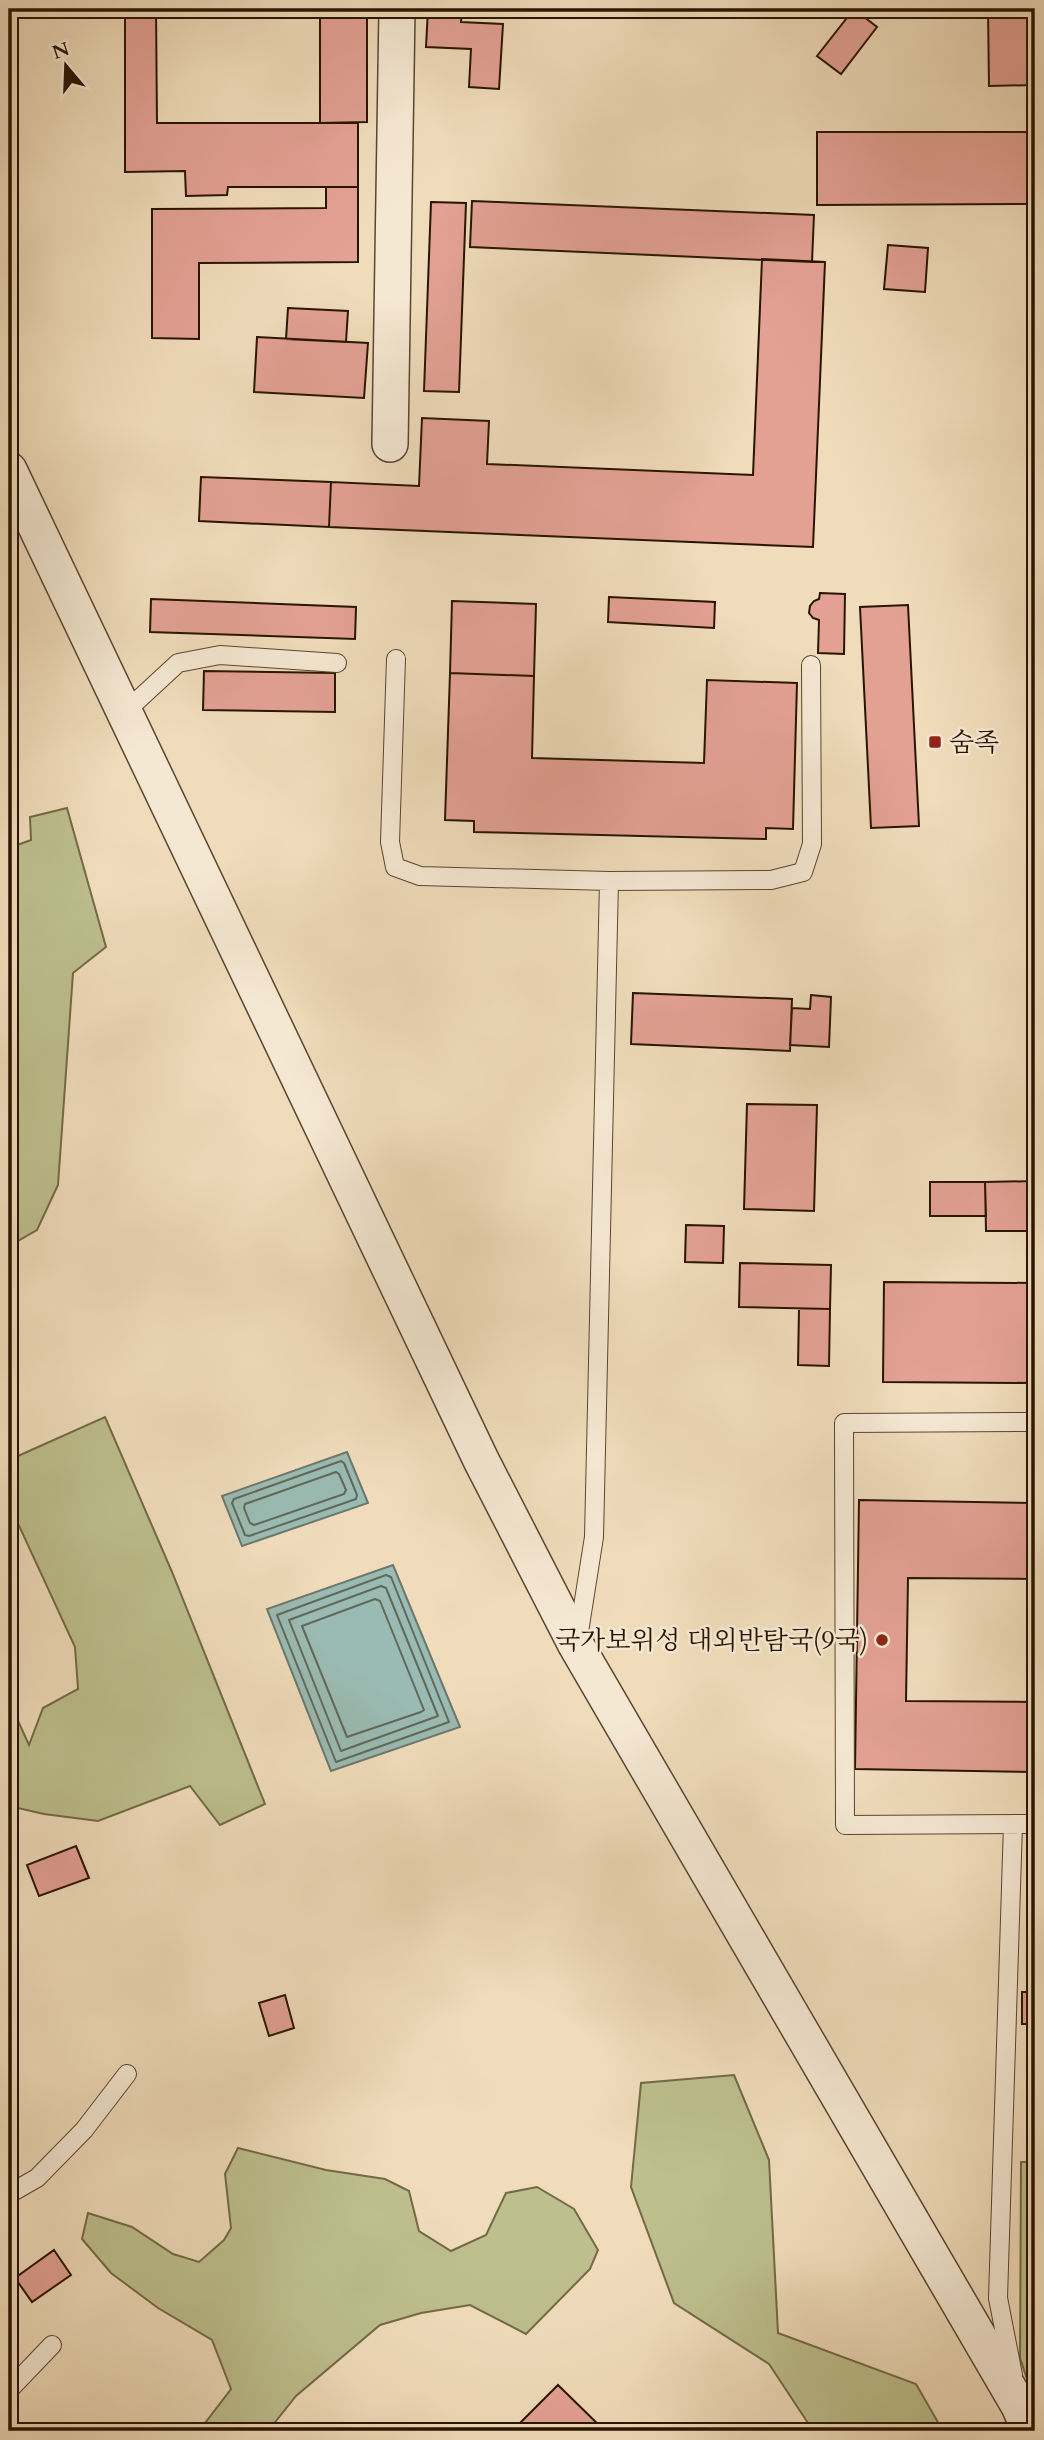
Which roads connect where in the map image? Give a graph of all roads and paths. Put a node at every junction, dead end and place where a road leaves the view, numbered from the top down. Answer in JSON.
{"nodes":[{"id":1,"x":397,"y":9,"type":"edge"},
{"id":2,"x":390,"y":444,"type":"dead end"},
{"id":3,"x":9,"y":470,"type":"edge"},
{"id":4,"x":396,"y":659,"type":"dead end"},
{"id":5,"x":337,"y":663,"type":"dead end"},
{"id":6,"x":811,"y":665,"type":"dead end"},
{"id":7,"x":125,"y":712,"type":"junction"},
{"id":8,"x":609,"y":881,"type":"junction"},
{"id":9,"x":1035,"y":1422,"type":"edge"},
{"id":10,"x":576,"y":1645,"type":"junction"},
{"id":11,"x":1013,"y":1824,"type":"junction"},
{"id":12,"x":1035,"y":1824,"type":"edge"},
{"id":13,"x":127,"y":2074,"type":"dead end"},
{"id":14,"x":9,"y":2194,"type":"edge"},
{"id":15,"x":52,"y":2346,"type":"dead end"},
{"id":16,"x":9,"y":2390,"type":"edge"},
{"id":17,"x":1024,"y":2418,"type":"edge"}],
"edges":[{"from":1,"to":2,"type":"street"},
{"from":3,"to":7,"type":"street"},
{"from":4,"to":8,"type":"lane"},
{"from":5,"to":7,"type":"lane"},
{"from":6,"to":8,"type":"lane"},
{"from":7,"to":10,"type":"street"},
{"from":8,"to":10,"type":"lane"},
{"from":9,"to":11,"type":"lane"},
{"from":10,"to":17,"type":"street"},
{"from":11,"to":12,"type":"lane"},
{"from":11,"to":17,"type":"lane"},
{"from":13,"to":14,"type":"lane"},
{"from":15,"to":16,"type":"lane"}]}
